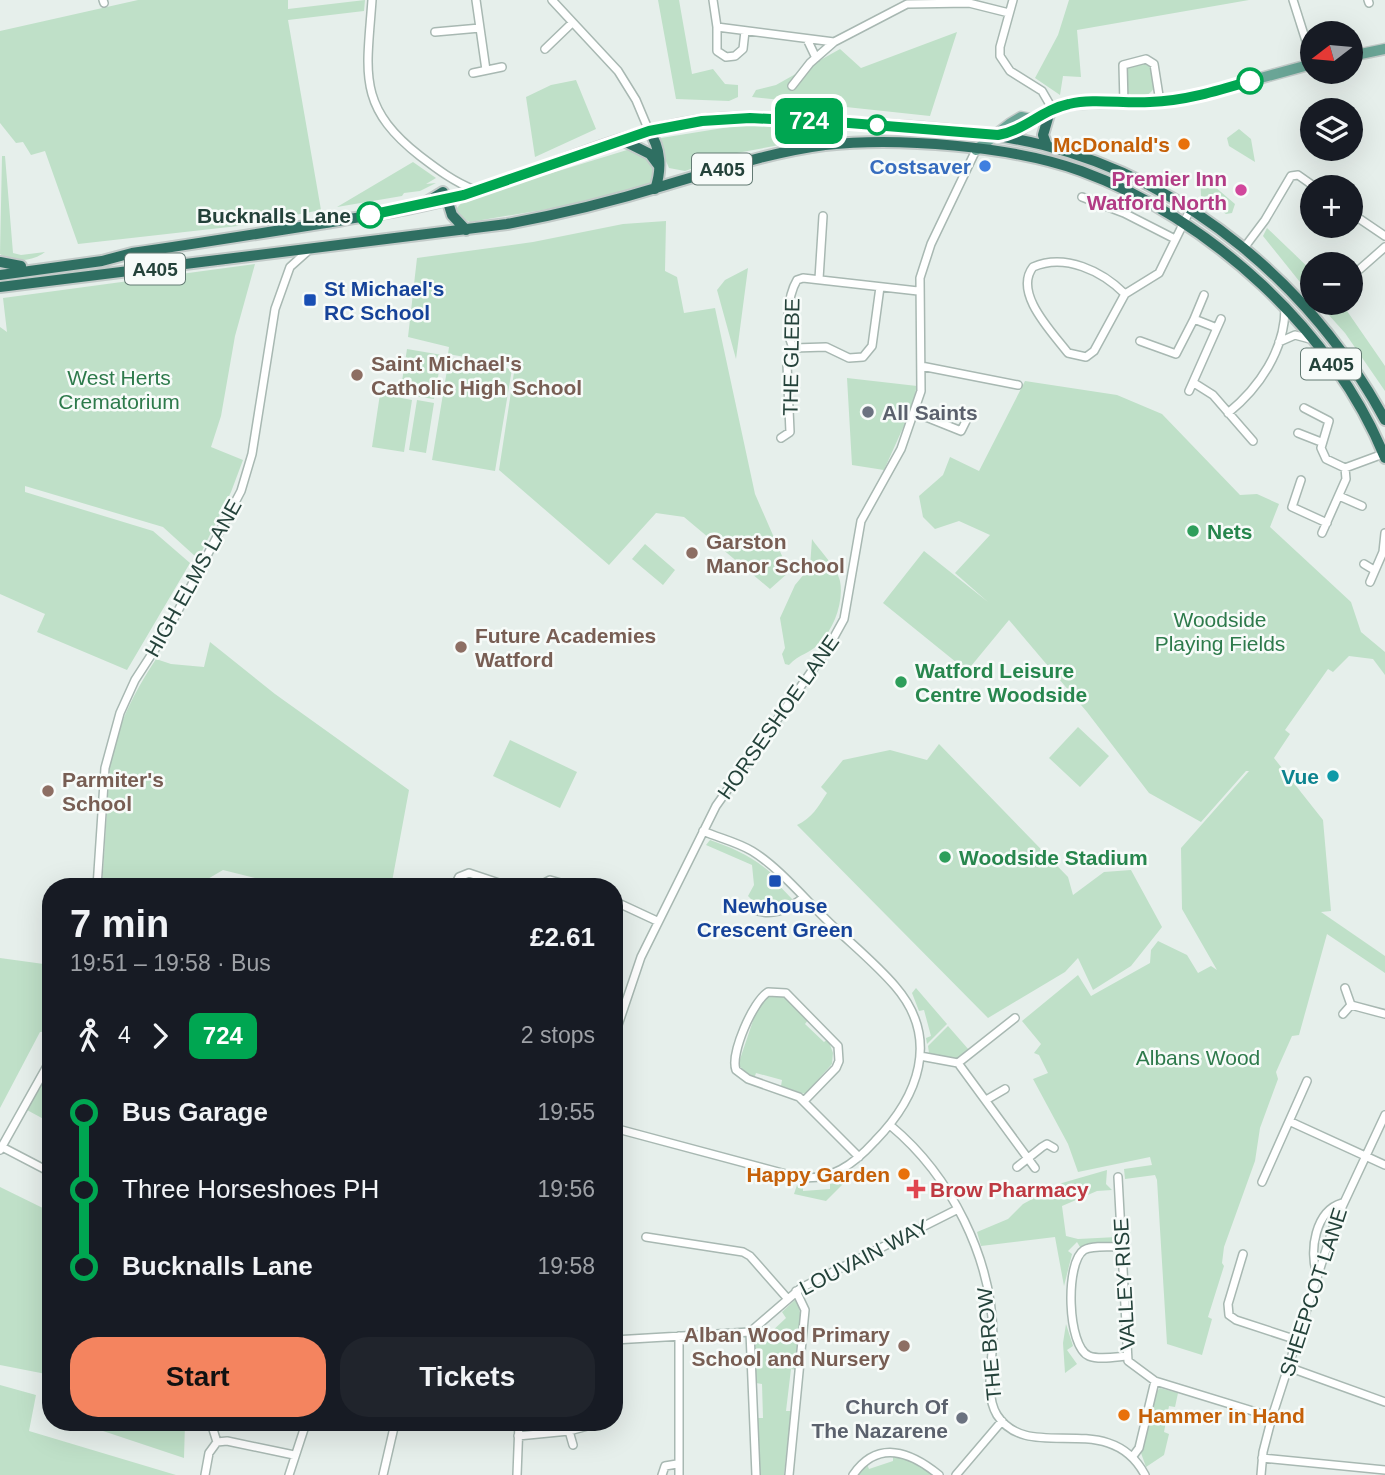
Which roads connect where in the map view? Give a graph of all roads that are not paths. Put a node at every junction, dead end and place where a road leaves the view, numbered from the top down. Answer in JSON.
{"nodes":[{"id":1,"x":372,"y":0,"type":"edge"},
{"id":2,"x":476,"y":0,"type":"edge"},
{"id":3,"x":552,"y":0,"type":"edge"},
{"id":4,"x":713,"y":0,"type":"edge"},
{"id":5,"x":1013,"y":0,"type":"edge"},
{"id":6,"x":1293,"y":0,"type":"edge"},
{"id":7,"x":907,"y":2,"type":"edge"},
{"id":8,"x":1009,"y":13,"type":"junction"},
{"id":9,"x":572,"y":23,"type":"junction"},
{"id":10,"x":1300,"y":23,"type":"edge"},
{"id":11,"x":717,"y":27,"type":"junction"},
{"id":12,"x":480,"y":28,"type":"junction"},
{"id":13,"x":745,"y":31,"type":"junction"},
{"id":14,"x":435,"y":32,"type":"dead end"},
{"id":15,"x":807,"y":39,"type":"junction"},
{"id":16,"x":834,"y":43,"type":"junction"},
{"id":17,"x":545,"y":49,"type":"dead end"},
{"id":18,"x":1385,"y":49,"type":"edge"},
{"id":19,"x":1363,"y":53,"type":"edge"},
{"id":20,"x":816,"y":58,"type":"junction"},
{"id":21,"x":1300,"y":65,"type":"edge"},
{"id":22,"x":502,"y":67,"type":"dead end"},
{"id":23,"x":486,"y":70,"type":"junction"},
{"id":24,"x":473,"y":73,"type":"dead end"},
{"id":25,"x":792,"y":86,"type":"dead end"},
{"id":26,"x":1160,"y":102,"type":"junction"},
{"id":27,"x":1124,"y":103,"type":"junction"},
{"id":28,"x":1051,"y":110,"type":"junction"},
{"id":29,"x":916,"y":127,"type":"junction"},
{"id":30,"x":649,"y":131,"type":"junction"},
{"id":31,"x":998,"y":135,"type":"junction"},
{"id":32,"x":622,"y":140,"type":"junction"},
{"id":33,"x":1047,"y":146,"type":"junction"},
{"id":34,"x":976,"y":150,"type":"junction"},
{"id":35,"x":1035,"y":158,"type":"junction"},
{"id":36,"x":659,"y":166,"type":"junction"},
{"id":37,"x":444,"y":175,"type":"junction"},
{"id":38,"x":1300,"y":176,"type":"edge"},
{"id":39,"x":655,"y":188,"type":"junction"},
{"id":40,"x":475,"y":190,"type":"junction"},
{"id":41,"x":445,"y":195,"type":"junction"},
{"id":42,"x":1082,"y":197,"type":"dead end"},
{"id":43,"x":1190,"y":211,"type":"junction"},
{"id":44,"x":823,"y":216,"type":"dead end"},
{"id":45,"x":1363,"y":221,"type":"edge"},
{"id":46,"x":1183,"y":225,"type":"junction"},
{"id":47,"x":466,"y":230,"type":"junction"},
{"id":48,"x":1385,"y":236,"type":"edge"},
{"id":49,"x":1175,"y":239,"type":"junction"},
{"id":50,"x":1385,"y":247,"type":"edge"},
{"id":51,"x":1244,"y":248,"type":"junction"},
{"id":52,"x":309,"y":250,"type":"junction"},
{"id":53,"x":132,"y":253,"type":"junction"},
{"id":54,"x":279,"y":253,"type":"junction"},
{"id":55,"x":0,"y":262,"type":"edge"},
{"id":56,"x":1363,"y":266,"type":"edge"},
{"id":57,"x":290,"y":267,"type":"junction"},
{"id":58,"x":0,"y":275,"type":"edge"},
{"id":59,"x":819,"y":279,"type":"junction"},
{"id":60,"x":0,"y":287,"type":"edge"},
{"id":61,"x":880,"y":287,"type":"junction"},
{"id":62,"x":918,"y":291,"type":"junction"},
{"id":63,"x":1125,"y":294,"type":"junction"},
{"id":64,"x":1204,"y":295,"type":"dead end"},
{"id":65,"x":1285,"y":308,"type":"junction"},
{"id":66,"x":1194,"y":318,"type":"junction"},
{"id":67,"x":1221,"y":319,"type":"dead end"},
{"id":68,"x":1217,"y":328,"type":"junction"},
{"id":69,"x":1314,"y":340,"type":"junction"},
{"id":70,"x":1140,"y":341,"type":"dead end"},
{"id":71,"x":1279,"y":342,"type":"junction"},
{"id":72,"x":794,"y":348,"type":"junction"},
{"id":73,"x":921,"y":366,"type":"junction"},
{"id":74,"x":1194,"y":383,"type":"junction"},
{"id":75,"x":1018,"y":385,"type":"dead end"},
{"id":76,"x":1189,"y":391,"type":"dead end"},
{"id":77,"x":1304,"y":408,"type":"dead end"},
{"id":78,"x":916,"y":413,"type":"junction"},
{"id":79,"x":1228,"y":413,"type":"junction"},
{"id":80,"x":968,"y":417,"type":"dead end"},
{"id":81,"x":1385,"y":420,"type":"edge"},
{"id":82,"x":790,"y":432,"type":"junction"},
{"id":83,"x":1298,"y":433,"type":"dead end"},
{"id":84,"x":800,"y":435,"type":"dead end"},
{"id":85,"x":781,"y":438,"type":"dead end"},
{"id":86,"x":1252,"y":441,"type":"dead end"},
{"id":87,"x":1321,"y":442,"type":"junction"},
{"id":88,"x":1384,"y":456,"type":"edge"},
{"id":89,"x":1345,"y":468,"type":"junction"},
{"id":90,"x":1301,"y":480,"type":"dead end"},
{"id":91,"x":1339,"y":496,"type":"junction"},
{"id":92,"x":1362,"y":506,"type":"dead end"},
{"id":93,"x":1326,"y":523,"type":"junction"},
{"id":94,"x":1322,"y":533,"type":"dead end"},
{"id":95,"x":1385,"y":533,"type":"edge"},
{"id":96,"x":1364,"y":564,"type":"dead end"},
{"id":97,"x":1374,"y":570,"type":"junction"},
{"id":98,"x":1370,"y":582,"type":"dead end"},
{"id":99,"x":703,"y":831,"type":"junction"},
{"id":100,"x":98,"y":878,"type":"edge"},
{"id":101,"x":458,"y":878,"type":"edge"},
{"id":102,"x":484,"y":878,"type":"edge"},
{"id":103,"x":803,"y":898,"type":"junction"},
{"id":104,"x":623,"y":905,"type":"edge"},
{"id":105,"x":751,"y":908,"type":"dead end"},
{"id":106,"x":657,"y":921,"type":"junction"},
{"id":107,"x":1345,"y":988,"type":"dead end"},
{"id":108,"x":1351,"y":1005,"type":"junction"},
{"id":109,"x":623,"y":1010,"type":"edge"},
{"id":110,"x":1343,"y":1014,"type":"dead end"},
{"id":111,"x":1385,"y":1014,"type":"edge"},
{"id":112,"x":1015,"y":1018,"type":"dead end"},
{"id":113,"x":920,"y":1056,"type":"junction"},
{"id":114,"x":958,"y":1063,"type":"junction"},
{"id":115,"x":42,"y":1075,"type":"edge"},
{"id":116,"x":1307,"y":1081,"type":"dead end"},
{"id":117,"x":1005,"y":1089,"type":"dead end"},
{"id":118,"x":986,"y":1100,"type":"junction"},
{"id":119,"x":804,"y":1101,"type":"junction"},
{"id":120,"x":1385,"y":1115,"type":"edge"},
{"id":121,"x":1291,"y":1122,"type":"junction"},
{"id":122,"x":891,"y":1126,"type":"junction"},
{"id":123,"x":623,"y":1130,"type":"edge"},
{"id":124,"x":1054,"y":1148,"type":"dead end"},
{"id":125,"x":1,"y":1149,"type":"edge"},
{"id":126,"x":859,"y":1157,"type":"junction"},
{"id":127,"x":1363,"y":1157,"type":"junction"},
{"id":128,"x":1028,"y":1158,"type":"junction"},
{"id":129,"x":1385,"y":1166,"type":"edge"},
{"id":130,"x":1017,"y":1167,"type":"dead end"},
{"id":131,"x":42,"y":1168,"type":"edge"},
{"id":132,"x":1035,"y":1168,"type":"dead end"},
{"id":133,"x":1118,"y":1177,"type":"dead end"},
{"id":134,"x":1262,"y":1182,"type":"dead end"},
{"id":135,"x":1342,"y":1203,"type":"junction"},
{"id":136,"x":958,"y":1209,"type":"junction"},
{"id":137,"x":646,"y":1237,"type":"dead end"},
{"id":138,"x":1122,"y":1247,"type":"junction"},
{"id":139,"x":1243,"y":1254,"type":"dead end"},
{"id":140,"x":1317,"y":1275,"type":"junction"},
{"id":141,"x":796,"y":1291,"type":"junction"},
{"id":142,"x":787,"y":1298,"type":"junction"},
{"id":143,"x":750,"y":1332,"type":"junction"},
{"id":144,"x":679,"y":1336,"type":"junction"},
{"id":145,"x":623,"y":1339,"type":"edge"},
{"id":146,"x":1297,"y":1340,"type":"junction"},
{"id":147,"x":1126,"y":1356,"type":"junction"},
{"id":148,"x":1288,"y":1367,"type":"junction"},
{"id":149,"x":1155,"y":1381,"type":"junction"},
{"id":150,"x":1385,"y":1402,"type":"edge"},
{"id":151,"x":1272,"y":1417,"type":"junction"},
{"id":152,"x":1002,"y":1421,"type":"junction"},
{"id":153,"x":214,"y":1431,"type":"edge"},
{"id":154,"x":304,"y":1431,"type":"edge"},
{"id":155,"x":393,"y":1431,"type":"edge"},
{"id":156,"x":518,"y":1431,"type":"edge"},
{"id":157,"x":569,"y":1431,"type":"joint"},
{"id":158,"x":518,"y":1436,"type":"junction"},
{"id":159,"x":217,"y":1442,"type":"junction"},
{"id":160,"x":573,"y":1445,"type":"dead end"},
{"id":161,"x":294,"y":1455,"type":"junction"},
{"id":162,"x":1133,"y":1456,"type":"junction"},
{"id":163,"x":1262,"y":1458,"type":"junction"},
{"id":164,"x":677,"y":1464,"type":"junction"},
{"id":165,"x":1385,"y":1471,"type":"edge"},
{"id":166,"x":205,"y":1475,"type":"edge"},
{"id":167,"x":289,"y":1475,"type":"edge"},
{"id":168,"x":383,"y":1475,"type":"edge"},
{"id":169,"x":517,"y":1475,"type":"edge"},
{"id":170,"x":662,"y":1475,"type":"edge"},
{"id":171,"x":678,"y":1475,"type":"edge"},
{"id":172,"x":756,"y":1475,"type":"edge"},
{"id":173,"x":789,"y":1475,"type":"edge"},
{"id":174,"x":853,"y":1475,"type":"edge"},
{"id":175,"x":939,"y":1475,"type":"edge"},
{"id":176,"x":956,"y":1475,"type":"edge"},
{"id":177,"x":1145,"y":1475,"type":"edge"},
{"id":178,"x":1261,"y":1475,"type":"edge"}],
"edges":[{"from":1,"to":37,"type":"street"},
{"from":2,"to":12,"type":"street"},
{"from":3,"to":9,"type":"street"},
{"from":4,"to":11,"type":"street"},
{"from":5,"to":8,"type":"street"},
{"from":6,"to":10,"type":"street"},
{"from":7,"to":8,"type":"street"},
{"from":7,"to":16,"type":"street"},
{"from":8,"to":28,"type":"street"},
{"from":9,"to":17,"type":"street"},
{"from":9,"to":30,"type":"street"},
{"from":11,"to":13,"type":"street"},
{"from":11,"to":13,"type":"street"},
{"from":12,"to":14,"type":"street"},
{"from":12,"to":23,"type":"street"},
{"from":13,"to":15,"type":"street"},
{"from":15,"to":16,"type":"street"},
{"from":15,"to":20,"type":"street"},
{"from":16,"to":20,"type":"street"},
{"from":18,"to":19,"type":"main road"},
{"from":20,"to":25,"type":"street"},
{"from":21,"to":26,"type":"main road"},
{"from":22,"to":23,"type":"street"},
{"from":23,"to":24,"type":"street"},
{"from":26,"to":27,"type":"main road"},
{"from":26,"to":27,"type":"street"},
{"from":27,"to":28,"type":"main road"},
{"from":28,"to":31,"type":"main road"},
{"from":28,"to":33,"type":"highway"},
{"from":29,"to":30,"type":"highway","number":"A405"},
{"from":29,"to":31,"type":"highway","number":"A405"},
{"from":29,"to":34,"type":"highway"},
{"from":30,"to":32,"type":"highway","number":"A405"},
{"from":30,"to":36,"type":"highway"},
{"from":31,"to":33,"type":"highway","number":"A405"},
{"from":31,"to":34,"type":"main road"},
{"from":31,"to":35,"type":"highway"},
{"from":32,"to":36,"type":"highway"},
{"from":32,"to":40,"type":"highway","number":"A405"},
{"from":33,"to":43,"type":"highway","number":"A405"},
{"from":34,"to":35,"type":"highway","number":"A405"},
{"from":34,"to":39,"type":"highway","number":"A405"},
{"from":34,"to":62,"type":"street","name":"HORSESHOE LANE"},
{"from":35,"to":46,"type":"highway","number":"A405"},
{"from":36,"to":39,"type":"highway"},
{"from":37,"to":40,"type":"street"},
{"from":37,"to":41,"type":"street"},
{"from":38,"to":51,"type":"street"},
{"from":39,"to":47,"type":"highway","number":"A405"},
{"from":40,"to":41,"type":"highway","number":"A405"},
{"from":41,"to":47,"type":"highway"},
{"from":41,"to":53,"type":"highway","number":"A405"},
{"from":42,"to":49,"type":"street"},
{"from":43,"to":46,"type":"street"},
{"from":43,"to":51,"type":"highway","number":"A405"},
{"from":44,"to":59,"type":"street"},
{"from":45,"to":48,"type":"street"},
{"from":46,"to":49,"type":"street"},
{"from":46,"to":65,"type":"highway","number":"A405"},
{"from":47,"to":52,"type":"highway","number":"A405"},
{"from":49,"to":63,"type":"street"},
{"from":50,"to":56,"type":"street"},
{"from":51,"to":81,"type":"highway","number":"A405"},
{"from":52,"to":54,"type":"highway","number":"A405"},
{"from":52,"to":57,"type":"street"},
{"from":53,"to":55,"type":"highway","number":"A405"},
{"from":53,"to":58,"type":"highway","number":"A405"},
{"from":54,"to":57,"type":"street"},
{"from":54,"to":60,"type":"highway","number":"A405"},
{"from":57,"to":100,"type":"street","name":"HIGH ELMS LANE"},
{"from":59,"to":61,"type":"street","name":"THE GLEBE"},
{"from":59,"to":72,"type":"street","name":"THE GLEBE"},
{"from":61,"to":62,"type":"street","name":"THE GLEBE"},
{"from":61,"to":72,"type":"street"},
{"from":62,"to":73,"type":"street","name":"HORSESHOE LANE"},
{"from":63,"to":63,"type":"street"},
{"from":64,"to":66,"type":"street"},
{"from":65,"to":69,"type":"highway","number":"A405"},
{"from":65,"to":71,"type":"street"},
{"from":66,"to":68,"type":"street"},
{"from":66,"to":70,"type":"street"},
{"from":67,"to":68,"type":"street"},
{"from":68,"to":74,"type":"street"},
{"from":69,"to":71,"type":"street"},
{"from":69,"to":88,"type":"highway","number":"A405"},
{"from":71,"to":79,"type":"street"},
{"from":72,"to":82,"type":"street","name":"THE GLEBE"},
{"from":73,"to":75,"type":"street"},
{"from":73,"to":78,"type":"street","name":"HORSESHOE LANE"},
{"from":74,"to":76,"type":"street"},
{"from":74,"to":79,"type":"street"},
{"from":77,"to":87,"type":"street"},
{"from":78,"to":80,"type":"street"},
{"from":78,"to":99,"type":"street","name":"HORSESHOE LANE"},
{"from":79,"to":86,"type":"street"},
{"from":82,"to":84,"type":"street","name":"THE GLEBE"},
{"from":82,"to":85,"type":"street","name":"THE GLEBE"},
{"from":83,"to":87,"type":"street"},
{"from":87,"to":89,"type":"street"},
{"from":88,"to":89,"type":"street"},
{"from":89,"to":91,"type":"street"},
{"from":90,"to":93,"type":"street"},
{"from":91,"to":92,"type":"street"},
{"from":91,"to":93,"type":"street"},
{"from":93,"to":94,"type":"street"},
{"from":95,"to":97,"type":"street"},
{"from":96,"to":97,"type":"street"},
{"from":97,"to":98,"type":"street"},
{"from":99,"to":103,"type":"street"},
{"from":99,"to":106,"type":"street","name":"HORSESHOE LANE"},
{"from":101,"to":102,"type":"street"},
{"from":103,"to":105,"type":"street"},
{"from":103,"to":113,"type":"street"},
{"from":104,"to":106,"type":"street"},
{"from":106,"to":109,"type":"street","name":"HORSESHOE LANE"},
{"from":107,"to":108,"type":"street"},
{"from":108,"to":110,"type":"street"},
{"from":108,"to":111,"type":"street"},
{"from":112,"to":114,"type":"street"},
{"from":113,"to":114,"type":"street"},
{"from":113,"to":122,"type":"street"},
{"from":114,"to":118,"type":"street"},
{"from":115,"to":125,"type":"street"},
{"from":116,"to":121,"type":"street"},
{"from":117,"to":118,"type":"street"},
{"from":118,"to":128,"type":"street"},
{"from":119,"to":119,"type":"street"},
{"from":119,"to":126,"type":"street"},
{"from":120,"to":127,"type":"street","name":"SHEEPCOT LANE"},
{"from":121,"to":127,"type":"street"},
{"from":121,"to":134,"type":"street"},
{"from":122,"to":126,"type":"street"},
{"from":122,"to":136,"type":"street","name":"THE BROW"},
{"from":123,"to":126,"type":"street"},
{"from":124,"to":128,"type":"street"},
{"from":125,"to":131,"type":"street"},
{"from":127,"to":129,"type":"street"},
{"from":127,"to":135,"type":"street","name":"SHEEPCOT LANE"},
{"from":128,"to":130,"type":"street"},
{"from":128,"to":132,"type":"street"},
{"from":133,"to":138,"type":"street","name":"VALLEY RISE"},
{"from":135,"to":140,"type":"street","name":"SHEEPCOT LANE"},
{"from":135,"to":140,"type":"street"},
{"from":136,"to":141,"type":"street","name":"LOUVAIN WAY"},
{"from":136,"to":152,"type":"street","name":"THE BROW"},
{"from":137,"to":142,"type":"street"},
{"from":138,"to":147,"type":"street","name":"VALLEY RISE"},
{"from":138,"to":147,"type":"street"},
{"from":139,"to":146,"type":"street"},
{"from":140,"to":146,"type":"street","name":"SHEEPCOT LANE"},
{"from":141,"to":142,"type":"street","name":"LOUVAIN WAY"},
{"from":141,"to":173,"type":"street"},
{"from":142,"to":143,"type":"street","name":"LOUVAIN WAY"},
{"from":143,"to":144,"type":"street"},
{"from":143,"to":172,"type":"street"},
{"from":144,"to":145,"type":"street"},
{"from":144,"to":164,"type":"street"},
{"from":146,"to":148,"type":"street","name":"SHEEPCOT LANE"},
{"from":147,"to":149,"type":"street","name":"VALLEY RISE"},
{"from":148,"to":150,"type":"street"},
{"from":148,"to":151,"type":"street","name":"SHEEPCOT LANE"},
{"from":149,"to":151,"type":"street","name":"VALLEY RISE"},
{"from":149,"to":162,"type":"street"},
{"from":151,"to":163,"type":"street","name":"SHEEPCOT LANE"},
{"from":152,"to":162,"type":"street"},
{"from":152,"to":176,"type":"street"},
{"from":153,"to":159,"type":"street"},
{"from":154,"to":161,"type":"street"},
{"from":155,"to":168,"type":"street"},
{"from":156,"to":158,"type":"street"},
{"from":157,"to":158,"type":"street"},
{"from":157,"to":160,"type":"street"},
{"from":158,"to":169,"type":"street"},
{"from":159,"to":161,"type":"street"},
{"from":159,"to":166,"type":"street"},
{"from":161,"to":167,"type":"street"},
{"from":162,"to":177,"type":"street"},
{"from":163,"to":165,"type":"street"},
{"from":163,"to":178,"type":"street","name":"SHEEPCOT LANE"},
{"from":164,"to":170,"type":"street"},
{"from":164,"to":171,"type":"street"},
{"from":174,"to":175,"type":"street"}]}
